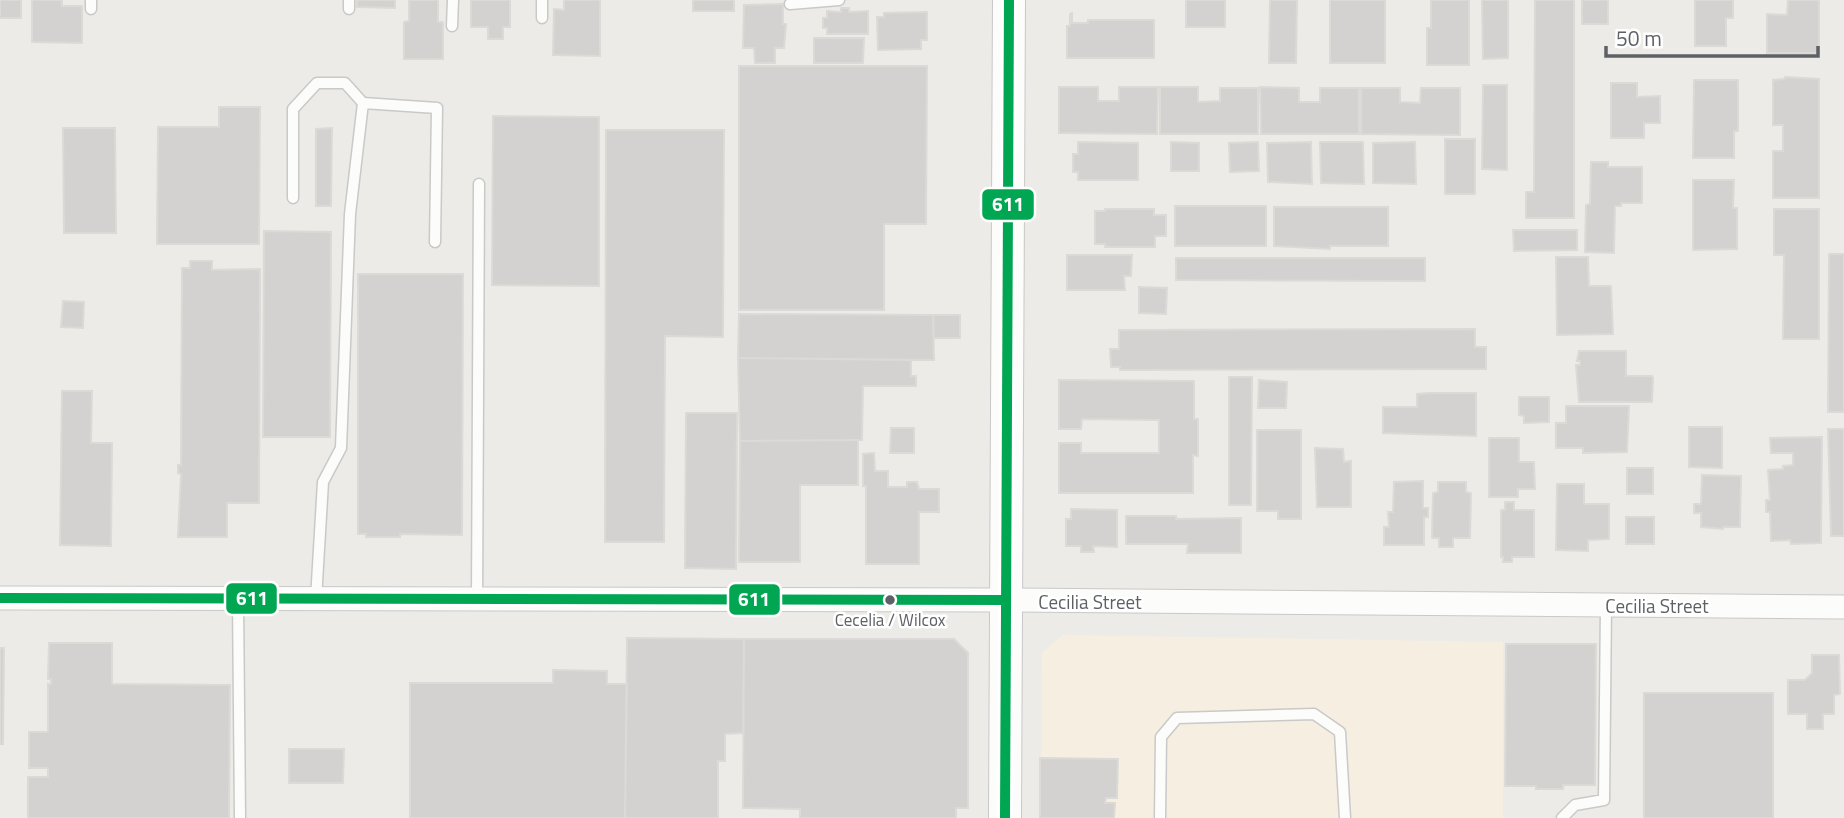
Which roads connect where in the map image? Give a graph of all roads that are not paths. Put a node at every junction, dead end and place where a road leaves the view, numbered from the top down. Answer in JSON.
{"nodes":[{"id":1,"x":453,"y":0,"type":"edge"},
{"id":2,"x":542,"y":0,"type":"edge"},
{"id":3,"x":839,"y":0,"type":"edge"},
{"id":4,"x":1009,"y":0,"type":"edge"},
{"id":5,"x":790,"y":4,"type":"dead end"},
{"id":6,"x":542,"y":18,"type":"dead end"},
{"id":7,"x":452,"y":26,"type":"dead end"},
{"id":8,"x":363,"y":103,"type":"junction"},
{"id":9,"x":479,"y":184,"type":"dead end"},
{"id":10,"x":293,"y":198,"type":"dead end"},
{"id":11,"x":435,"y":242,"type":"dead end"},
{"id":12,"x":0,"y":598,"type":"edge"},
{"id":13,"x":238,"y":599,"type":"junction"},
{"id":14,"x":316,"y":599,"type":"junction"},
{"id":15,"x":477,"y":600,"type":"junction"},
{"id":16,"x":1006,"y":600,"type":"junction"},
{"id":17,"x":1606,"y":605,"type":"junction"},
{"id":18,"x":1844,"y":607,"type":"edge"},
{"id":19,"x":240,"y":818,"type":"edge"},
{"id":20,"x":1005,"y":818,"type":"edge"},
{"id":21,"x":1160,"y":818,"type":"edge"},
{"id":22,"x":1345,"y":818,"type":"edge"},
{"id":23,"x":1562,"y":818,"type":"edge"}],
"edges":[{"from":1,"to":7,"type":"lane"},
{"from":2,"to":6,"type":"lane"},
{"from":3,"to":5,"type":"lane"},
{"from":4,"to":16,"type":"street"},
{"from":8,"to":10,"type":"lane"},
{"from":8,"to":11,"type":"lane"},
{"from":8,"to":14,"type":"lane"},
{"from":9,"to":15,"type":"lane"},
{"from":12,"to":13,"type":"street","name":"Cecilia Street"},
{"from":13,"to":14,"type":"street","name":"Cecilia Street"},
{"from":13,"to":19,"type":"lane"},
{"from":14,"to":15,"type":"street","name":"Cecilia Street"},
{"from":15,"to":16,"type":"street","name":"Cecilia Street"},
{"from":16,"to":17,"type":"street","name":"Cecilia Street"},
{"from":16,"to":20,"type":"street"},
{"from":17,"to":18,"type":"street","name":"Cecilia Street"},
{"from":17,"to":23,"type":"lane"},
{"from":21,"to":22,"type":"lane"}]}
